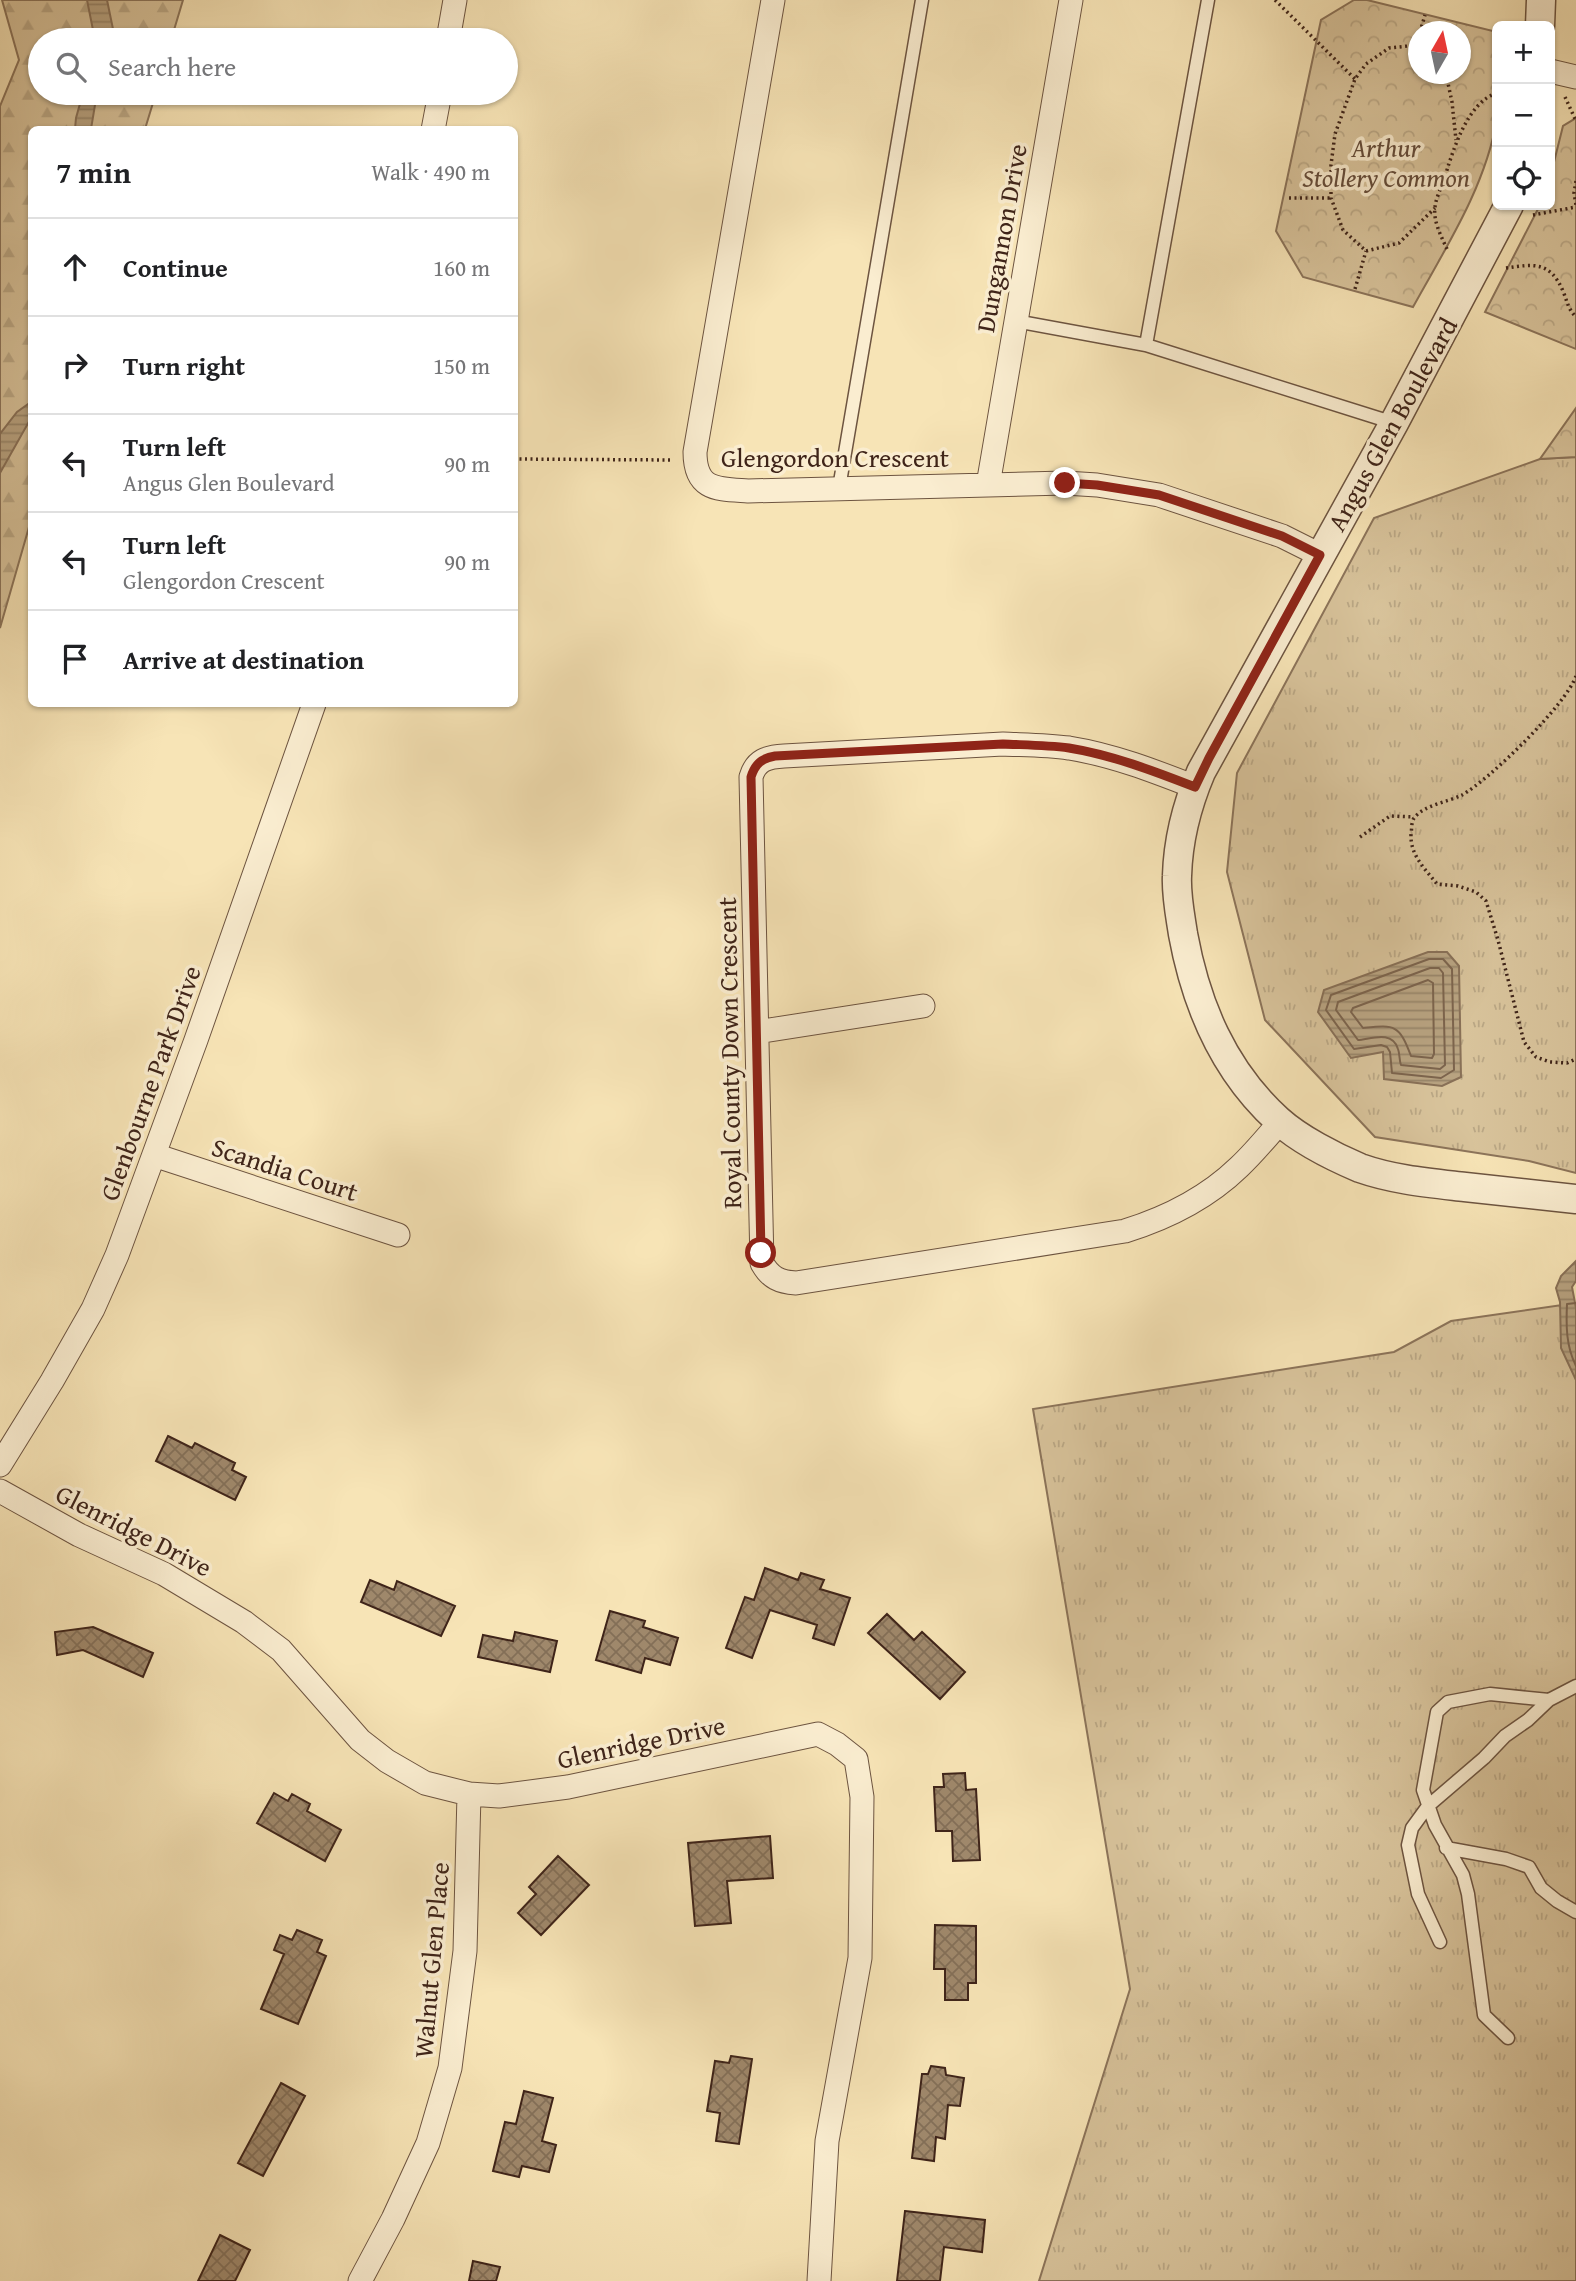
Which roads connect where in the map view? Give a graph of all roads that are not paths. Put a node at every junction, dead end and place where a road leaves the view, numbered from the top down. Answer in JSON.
{"nodes":[{"id":1,"x":455,"y":0,"type":"edge"},
{"id":2,"x":773,"y":0,"type":"edge"},
{"id":3,"x":922,"y":0,"type":"edge"},
{"id":4,"x":1071,"y":0,"type":"edge"},
{"id":5,"x":1208,"y":0,"type":"edge"},
{"id":6,"x":1541,"y":0,"type":"edge"},
{"id":7,"x":1541,"y":21,"type":"edge"},
{"id":8,"x":450,"y":28,"type":"edge"},
{"id":9,"x":1555,"y":75,"type":"edge"},
{"id":10,"x":1570,"y":86,"type":"edge"},
{"id":11,"x":438,"y":105,"type":"edge"},
{"id":12,"x":434,"y":126,"type":"edge"},
{"id":13,"x":1521,"y":210,"type":"edge"},
{"id":14,"x":1015,"y":321,"type":"junction"},
{"id":15,"x":1146,"y":345,"type":"junction"},
{"id":16,"x":1394,"y":423,"type":"junction"},
{"id":17,"x":988,"y":485,"type":"junction"},
{"id":18,"x":839,"y":488,"type":"junction"},
{"id":19,"x":1320,"y":555,"type":"junction"},
{"id":20,"x":313,"y":707,"type":"edge"},
{"id":21,"x":1195,"y":787,"type":"junction"},
{"id":22,"x":923,"y":1006,"type":"dead end"},
{"id":23,"x":757,"y":1032,"type":"junction"},
{"id":24,"x":1280,"y":1122,"type":"junction"},
{"id":25,"x":153,"y":1155,"type":"junction"},
{"id":26,"x":1576,"y":1199,"type":"edge"},
{"id":27,"x":398,"y":1235,"type":"dead end"},
{"id":28,"x":0,"y":1465,"type":"edge"},
{"id":29,"x":0,"y":1492,"type":"edge"},
{"id":30,"x":1576,"y":1686,"type":"edge"},
{"id":31,"x":1549,"y":1700,"type":"junction"},
{"id":32,"x":469,"y":1794,"type":"junction"},
{"id":33,"x":1428,"y":1806,"type":"junction"},
{"id":34,"x":1446,"y":1848,"type":"junction"},
{"id":35,"x":1576,"y":1912,"type":"edge"},
{"id":36,"x":1440,"y":1942,"type":"dead end"},
{"id":37,"x":1508,"y":2038,"type":"dead end"},
{"id":38,"x":360,"y":2281,"type":"edge"},
{"id":39,"x":819,"y":2281,"type":"edge"}],
"edges":[{"from":1,"to":8,"type":"street"},
{"from":2,"to":18,"type":"street","name":"Glengordon Crescent"},
{"from":3,"to":18,"type":"lane"},
{"from":4,"to":14,"type":"street","name":"Dungannon Drive"},
{"from":5,"to":15,"type":"lane"},
{"from":6,"to":7,"type":"street"},
{"from":9,"to":10,"type":"street"},
{"from":11,"to":12,"type":"street"},
{"from":13,"to":16,"type":"street","name":"Angus Glen Boulevard"},
{"from":14,"to":15,"type":"lane"},
{"from":14,"to":17,"type":"street","name":"Dungannon Drive"},
{"from":15,"to":16,"type":"lane"},
{"from":16,"to":19,"type":"street","name":"Angus Glen Boulevard"},
{"from":17,"to":18,"type":"street","name":"Glengordon Crescent"},
{"from":17,"to":19,"type":"street","name":"Glengordon Crescent"},
{"from":19,"to":21,"type":"street","name":"Angus Glen Boulevard"},
{"from":20,"to":25,"type":"street","name":"Glenbourne Park Drive"},
{"from":21,"to":23,"type":"street","name":"Royal County Down Crescent"},
{"from":21,"to":24,"type":"street","name":"Angus Glen Boulevard"},
{"from":22,"to":23,"type":"street"},
{"from":23,"to":24,"type":"street","name":"Royal County Down Crescent"},
{"from":24,"to":26,"type":"street","name":"Angus Glen Boulevard"},
{"from":25,"to":27,"type":"street","name":"Scandia Court"},
{"from":25,"to":28,"type":"street","name":"Glenbourne Park Drive"},
{"from":29,"to":32,"type":"street","name":"Glenridge Drive"},
{"from":30,"to":31,"type":"lane"},
{"from":31,"to":33,"type":"lane"},
{"from":31,"to":33,"type":"lane"},
{"from":32,"to":38,"type":"street","name":"Walnut Glen Place"},
{"from":32,"to":39,"type":"street","name":"Glenridge Drive"},
{"from":33,"to":34,"type":"lane"},
{"from":33,"to":36,"type":"lane"},
{"from":34,"to":35,"type":"lane"},
{"from":34,"to":37,"type":"lane"}]}
